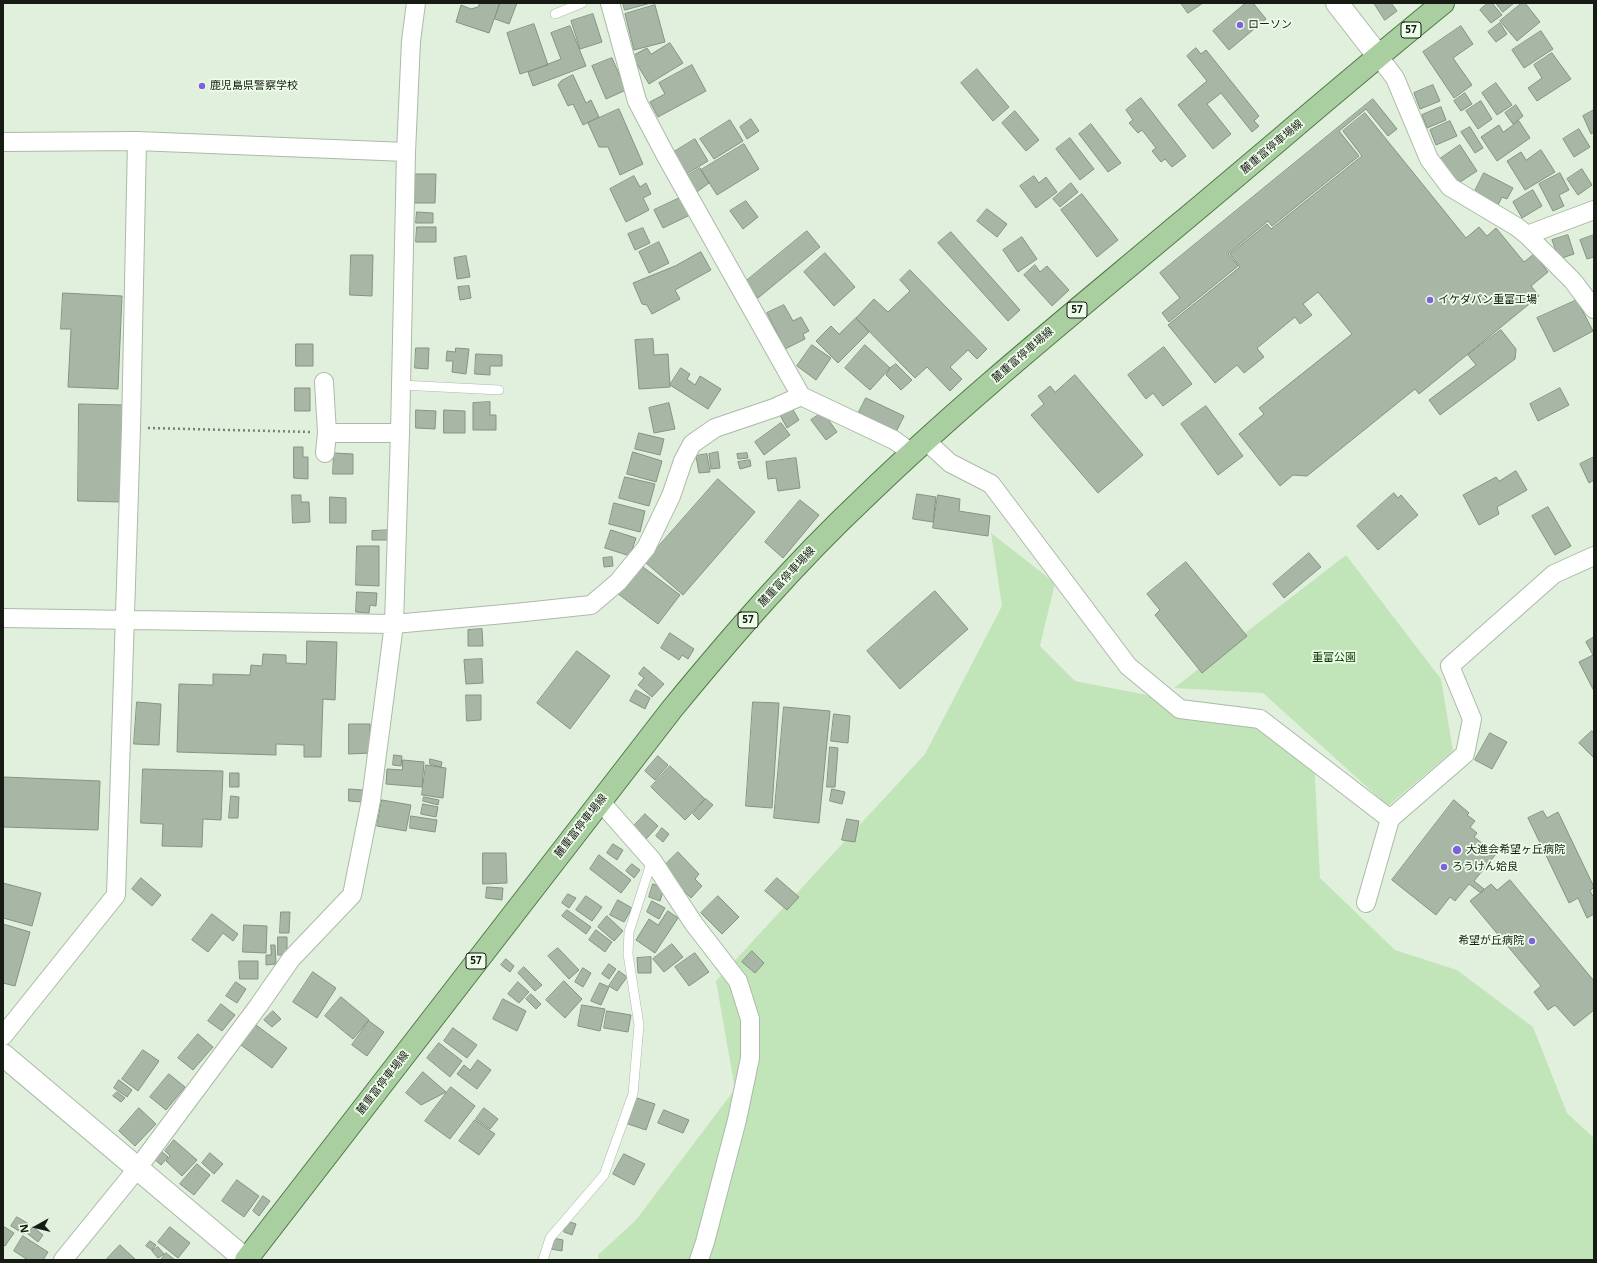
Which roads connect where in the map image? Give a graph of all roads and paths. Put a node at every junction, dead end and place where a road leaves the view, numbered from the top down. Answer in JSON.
{"nodes":[{"id":1,"x":416,"y":3,"type":"edge"},
{"id":2,"x":582,"y":3,"type":"edge"},
{"id":3,"x":610,"y":3,"type":"edge"},
{"id":4,"x":1337,"y":3,"type":"edge"},
{"id":5,"x":1443,"y":3,"type":"edge"},
{"id":6,"x":555,"y":14,"type":"dead end"},
{"id":7,"x":1379,"y":57,"type":"junction"},
{"id":8,"x":138,"y":141,"type":"junction"},
{"id":9,"x":3,"y":142,"type":"edge"},
{"id":10,"x":406,"y":152,"type":"junction"},
{"id":11,"x":1594,"y":210,"type":"edge"},
{"id":12,"x":1527,"y":235,"type":"junction"},
{"id":13,"x":1594,"y":307,"type":"edge"},
{"id":14,"x":324,"y":382,"type":"dead end"},
{"id":15,"x":401,"y":385,"type":"junction"},
{"id":16,"x":499,"y":390,"type":"dead end"},
{"id":17,"x":801,"y":396,"type":"junction"},
{"id":18,"x":131,"y":428,"type":"junction"},
{"id":19,"x":327,"y":433,"type":"junction"},
{"id":20,"x":400,"y":433,"type":"junction"},
{"id":21,"x":918,"y":446,"type":"junction"},
{"id":22,"x":325,"y":453,"type":"dead end"},
{"id":23,"x":1594,"y":556,"type":"edge"},
{"id":24,"x":3,"y":618,"type":"edge"},
{"id":25,"x":124,"y":620,"type":"junction"},
{"id":26,"x":394,"y":624,"type":"junction"},
{"id":27,"x":600,"y":801,"type":"junction"},
{"id":28,"x":1390,"y":819,"type":"junction"},
{"id":29,"x":652,"y":860,"type":"junction"},
{"id":30,"x":1366,"y":903,"type":"dead end"},
{"id":31,"x":3,"y":1036,"type":"edge"},
{"id":32,"x":3,"y":1055,"type":"edge"},
{"id":33,"x":137,"y":1169,"type":"junction"},
{"id":34,"x":63,"y":1260,"type":"edge"},
{"id":35,"x":246,"y":1260,"type":"edge"},
{"id":36,"x":543,"y":1260,"type":"edge"},
{"id":37,"x":699,"y":1260,"type":"edge"}],
"edges":[{"from":1,"to":10,"type":"street"},
{"from":2,"to":6,"type":"lane"},
{"from":3,"to":17,"type":"street"},
{"from":4,"to":7,"type":"street"},
{"from":5,"to":7,"type":"main road","name":"麓重富停車場線","number":"57"},
{"from":7,"to":12,"type":"street"},
{"from":7,"to":21,"type":"main road","name":"麓重富停車場線","number":"57"},
{"from":8,"to":9,"type":"street"},
{"from":8,"to":10,"type":"street"},
{"from":8,"to":18,"type":"street"},
{"from":10,"to":15,"type":"street"},
{"from":11,"to":12,"type":"street"},
{"from":12,"to":13,"type":"street"},
{"from":14,"to":19,"type":"street"},
{"from":15,"to":16,"type":"lane"},
{"from":15,"to":20,"type":"street"},
{"from":17,"to":21,"type":"street"},
{"from":17,"to":26,"type":"street"},
{"from":18,"to":19,"type":"path"},
{"from":18,"to":25,"type":"street"},
{"from":19,"to":20,"type":"street"},
{"from":19,"to":22,"type":"street"},
{"from":20,"to":26,"type":"street"},
{"from":21,"to":27,"type":"main road","name":"麓重富停車場線","number":"57"},
{"from":21,"to":28,"type":"street"},
{"from":23,"to":28,"type":"street"},
{"from":24,"to":25,"type":"street"},
{"from":25,"to":26,"type":"street"},
{"from":25,"to":31,"type":"street"},
{"from":26,"to":33,"type":"street"},
{"from":27,"to":29,"type":"street"},
{"from":27,"to":35,"type":"main road","name":"麓重富停車場線","number":"57"},
{"from":28,"to":30,"type":"street"},
{"from":29,"to":36,"type":"lane"},
{"from":29,"to":37,"type":"street"},
{"from":32,"to":33,"type":"street"},
{"from":33,"to":34,"type":"street"},
{"from":33,"to":35,"type":"street"}]}
